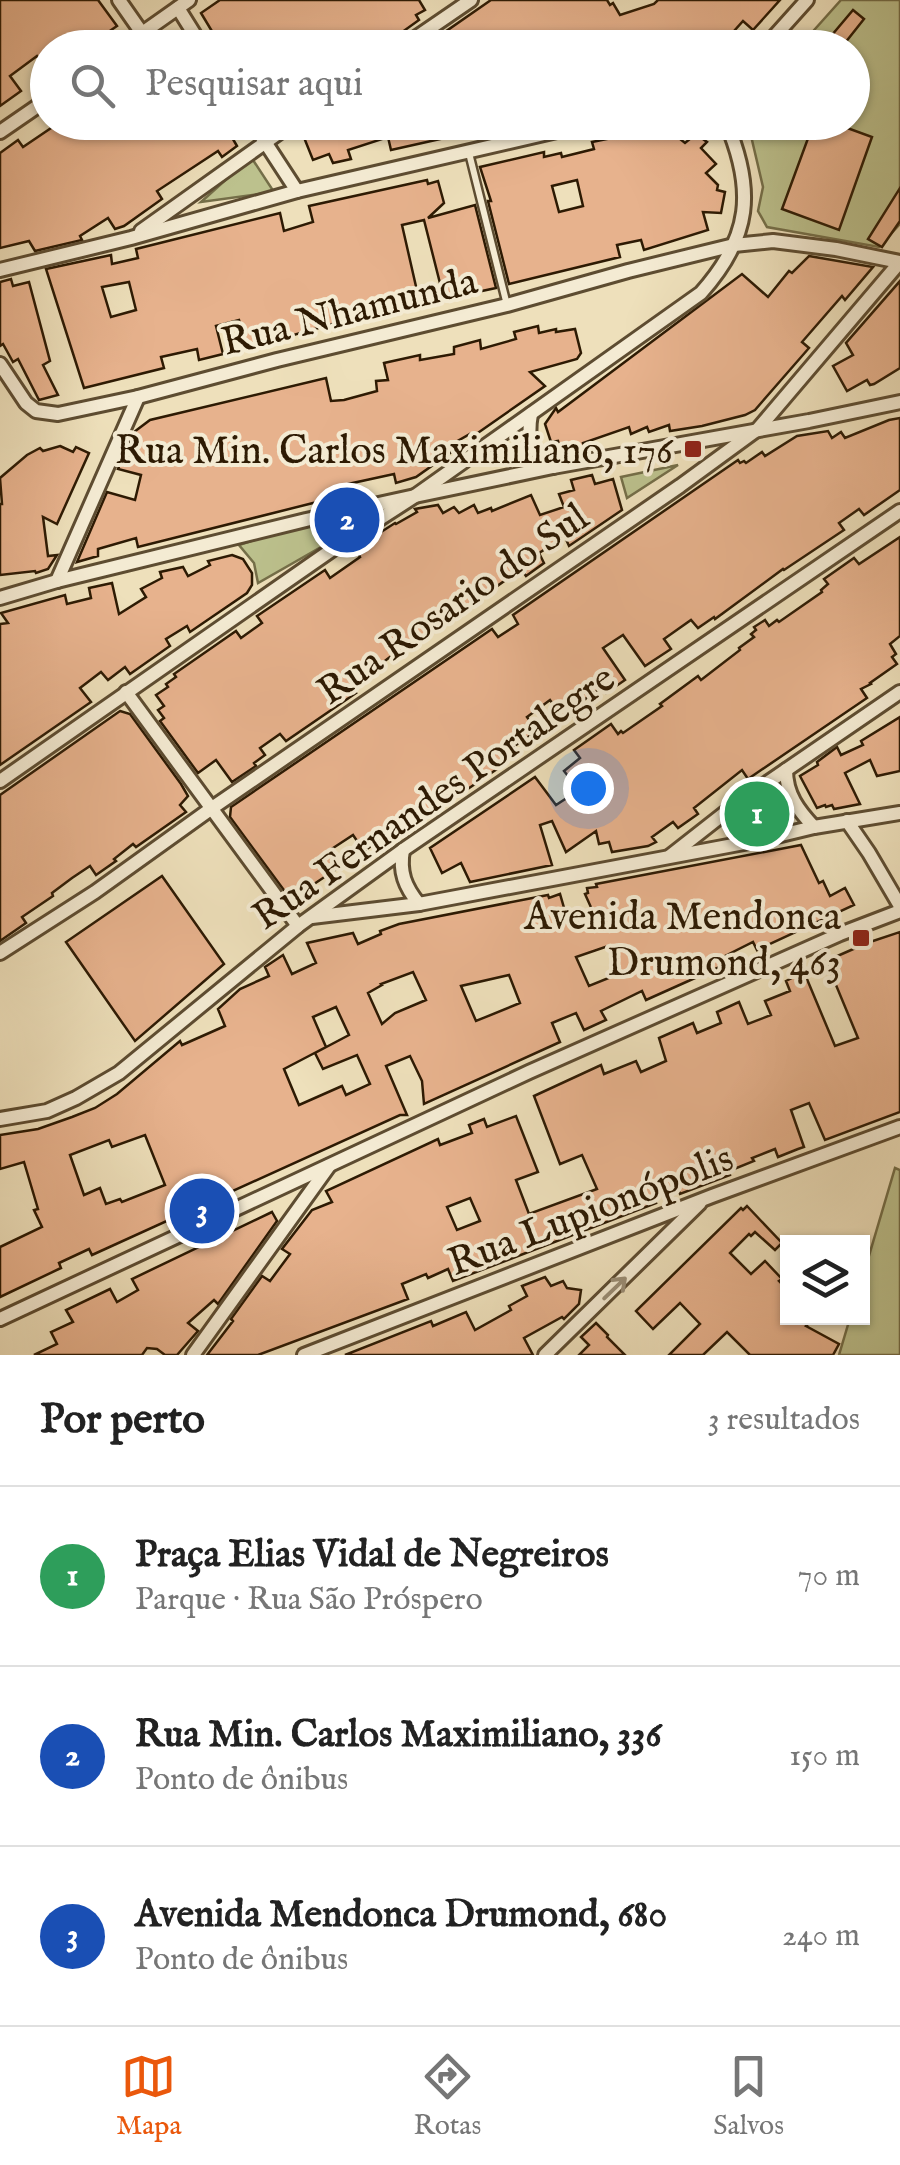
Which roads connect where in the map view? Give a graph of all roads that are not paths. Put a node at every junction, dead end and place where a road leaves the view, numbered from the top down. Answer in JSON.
{"nodes":[{"id":1,"x":119,"y":0,"type":"edge"},
{"id":2,"x":471,"y":0,"type":"edge"},
{"id":3,"x":806,"y":0,"type":"edge"},
{"id":4,"x":184,"y":4,"type":"edge"},
{"id":5,"x":140,"y":30,"type":"edge"},
{"id":6,"x":146,"y":30,"type":"edge"},
{"id":7,"x":195,"y":30,"type":"edge"},
{"id":8,"x":428,"y":30,"type":"edge"},
{"id":9,"x":780,"y":30,"type":"edge"},
{"id":10,"x":30,"y":111,"type":"edge"},
{"id":11,"x":0,"y":131,"type":"edge"},
{"id":12,"x":264,"y":140,"type":"edge"},
{"id":13,"x":270,"y":140,"type":"edge"},
{"id":14,"x":520,"y":140,"type":"edge"},
{"id":15,"x":733,"y":140,"type":"edge"},
{"id":16,"x":266,"y":143,"type":"junction"},
{"id":17,"x":469,"y":152,"type":"junction"},
{"id":18,"x":297,"y":191,"type":"junction"},
{"id":19,"x":131,"y":238,"type":"junction"},
{"id":20,"x":734,"y":245,"type":"junction"},
{"id":21,"x":900,"y":262,"type":"edge"},
{"id":22,"x":0,"y":270,"type":"edge"},
{"id":23,"x":508,"y":305,"type":"junction"},
{"id":24,"x":0,"y":364,"type":"edge"},
{"id":25,"x":138,"y":397,"type":"junction"},
{"id":26,"x":900,"y":402,"type":"edge"},
{"id":27,"x":530,"y":414,"type":"junction"},
{"id":28,"x":758,"y":429,"type":"junction"},
{"id":29,"x":553,"y":467,"type":"junction"},
{"id":30,"x":415,"y":496,"type":"junction"},
{"id":31,"x":900,"y":512,"type":"edge"},
{"id":32,"x":57,"y":582,"type":"junction"},
{"id":33,"x":0,"y":598,"type":"edge"},
{"id":34,"x":126,"y":692,"type":"junction"},
{"id":35,"x":900,"y":692,"type":"edge"},
{"id":36,"x":786,"y":770,"type":"junction"},
{"id":37,"x":0,"y":781,"type":"edge"},
{"id":38,"x":212,"y":808,"type":"junction"},
{"id":39,"x":900,"y":813,"type":"edge"},
{"id":40,"x":848,"y":821,"type":"junction"},
{"id":41,"x":814,"y":827,"type":"junction"},
{"id":42,"x":404,"y":850,"type":"junction"},
{"id":43,"x":668,"y":858,"type":"junction"},
{"id":44,"x":419,"y":904,"type":"junction"},
{"id":45,"x":900,"y":909,"type":"edge"},
{"id":46,"x":312,"y":917,"type":"junction"},
{"id":47,"x":298,"y":926,"type":"junction"},
{"id":48,"x":0,"y":954,"type":"edge"},
{"id":49,"x":0,"y":1119,"type":"edge"},
{"id":50,"x":900,"y":1127,"type":"edge"},
{"id":51,"x":330,"y":1166,"type":"junction"},
{"id":52,"x":704,"y":1199,"type":"junction"},
{"id":53,"x":0,"y":1319,"type":"edge"},
{"id":54,"x":193,"y":1355,"type":"edge"},
{"id":55,"x":304,"y":1355,"type":"edge"},
{"id":56,"x":545,"y":1355,"type":"edge"}],
"edges":[{"from":1,"to":5,"type":"street"},
{"from":2,"to":8,"type":"street"},
{"from":3,"to":9,"type":"street"},
{"from":4,"to":6,"type":"street"},
{"from":4,"to":7,"type":"street"},
{"from":10,"to":11,"type":"street"},
{"from":12,"to":16,"type":"street"},
{"from":13,"to":16,"type":"street"},
{"from":14,"to":17,"type":"street"},
{"from":15,"to":20,"type":"street"},
{"from":16,"to":18,"type":"street"},
{"from":16,"to":19,"type":"street"},
{"from":17,"to":18,"type":"street"},
{"from":17,"to":23,"type":"lane"},
{"from":18,"to":19,"type":"street"},
{"from":19,"to":22,"type":"street"},
{"from":20,"to":21,"type":"street","name":"Rua Nhamunda"},
{"from":20,"to":23,"type":"street","name":"Rua Nhamunda"},
{"from":20,"to":27,"type":"street"},
{"from":21,"to":28,"type":"street","name":"Rua Rosario do Sul"},
{"from":23,"to":25,"type":"street","name":"Rua Nhamunda"},
{"from":24,"to":25,"type":"street","name":"Rua Nhamunda"},
{"from":25,"to":32,"type":"street"},
{"from":26,"to":28,"type":"street"},
{"from":27,"to":29,"type":"street"},
{"from":27,"to":30,"type":"street"},
{"from":28,"to":29,"type":"street"},
{"from":28,"to":38,"type":"street","name":"Rua Rosario do Sul"},
{"from":29,"to":30,"type":"street"},
{"from":30,"to":32,"type":"street"},
{"from":30,"to":34,"type":"street"},
{"from":31,"to":42,"type":"street","name":"Rua Fernandes Portalegre"},
{"from":32,"to":33,"type":"street"},
{"from":34,"to":37,"type":"street"},
{"from":34,"to":38,"type":"street"},
{"from":35,"to":36,"type":"street"},
{"from":36,"to":41,"type":"street"},
{"from":36,"to":43,"type":"street"},
{"from":38,"to":47,"type":"street"},
{"from":38,"to":48,"type":"street","name":"Rua Rosario do Sul"},
{"from":39,"to":40,"type":"street"},
{"from":40,"to":41,"type":"street"},
{"from":40,"to":45,"type":"street"},
{"from":41,"to":43,"type":"street"},
{"from":42,"to":44,"type":"street"},
{"from":42,"to":46,"type":"street","name":"Rua Fernandes Portalegre"},
{"from":43,"to":44,"type":"street"},
{"from":44,"to":46,"type":"street"},
{"from":45,"to":51,"type":"street"},
{"from":46,"to":47,"type":"street","name":"Rua Fernandes Portalegre"},
{"from":47,"to":49,"type":"street","name":"Rua Fernandes Portalegre"},
{"from":50,"to":52,"type":"street","name":"Rua Lupionópolis"},
{"from":51,"to":53,"type":"street"},
{"from":51,"to":54,"type":"street"},
{"from":52,"to":55,"type":"street","name":"Rua Lupionópolis"},
{"from":56,"to":52,"type":"street","one_way":true}]}
